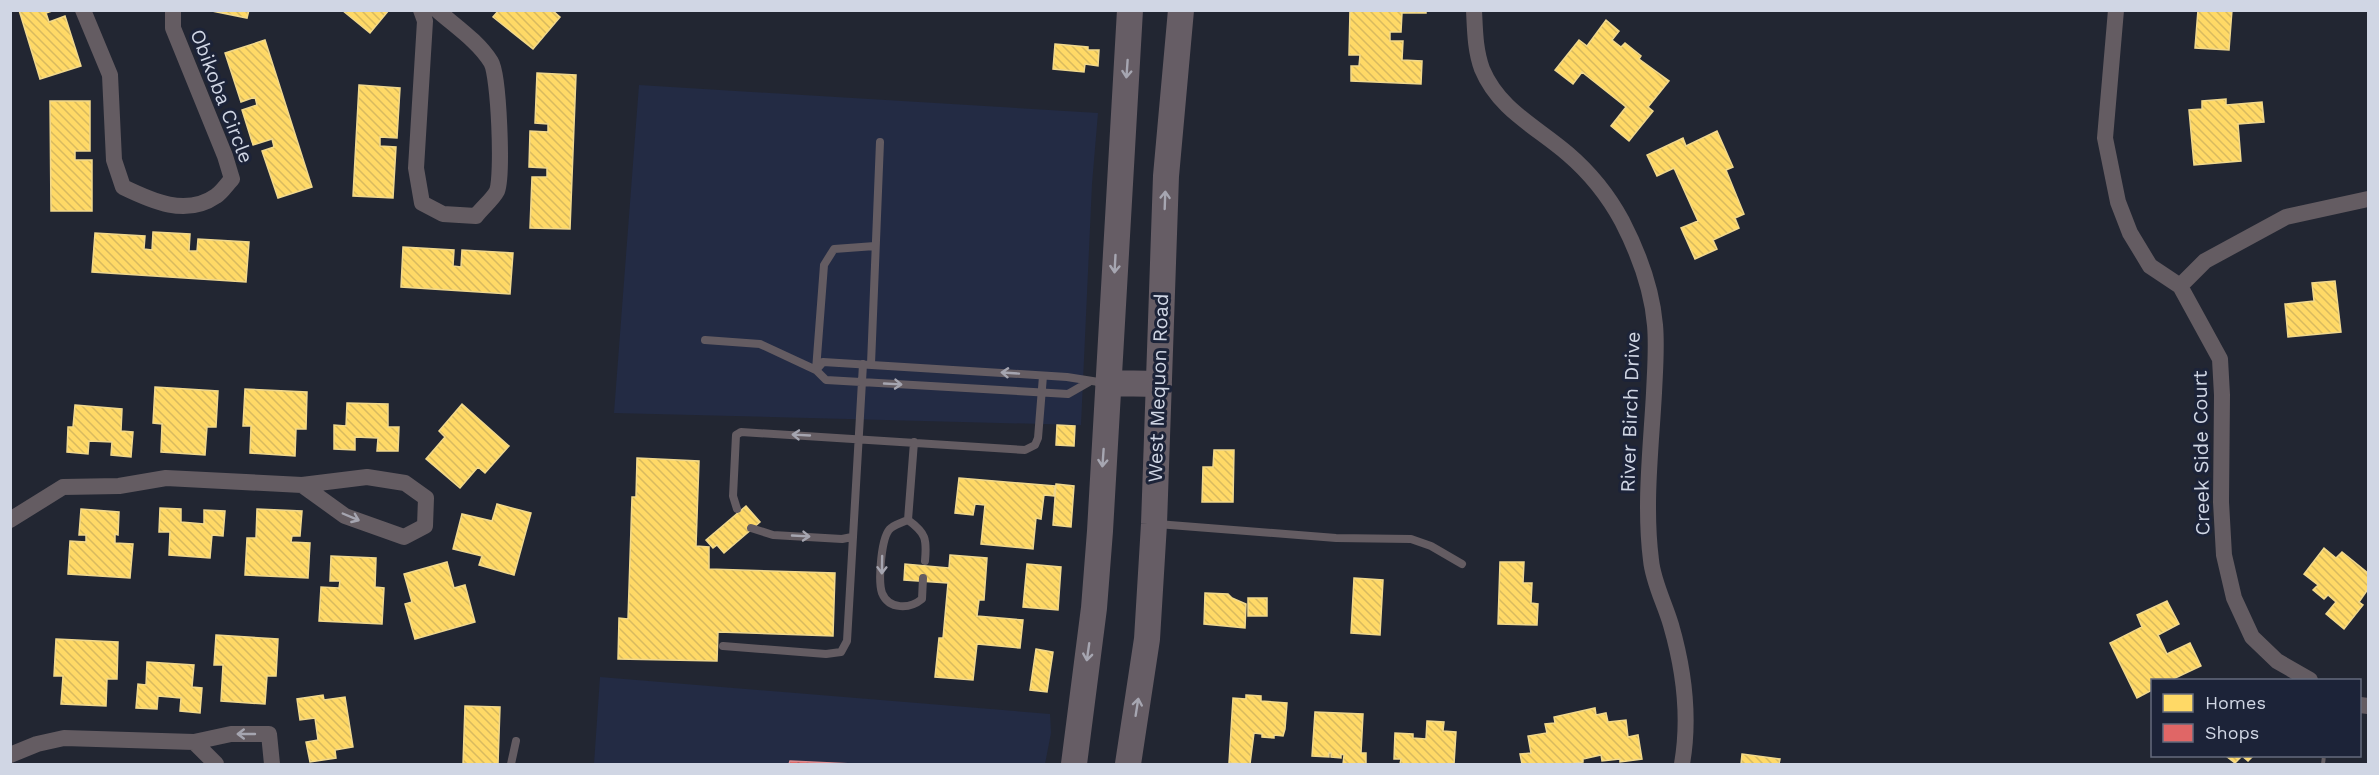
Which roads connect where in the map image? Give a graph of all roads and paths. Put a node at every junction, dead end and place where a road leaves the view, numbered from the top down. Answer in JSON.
{"nodes":[{"id":1,"x":83,"y":10,"type":"edge"},
{"id":2,"x":173,"y":10,"type":"edge"},
{"id":3,"x":421,"y":10,"type":"edge"},
{"id":4,"x":437,"y":10,"type":"edge"},
{"id":5,"x":1130,"y":10,"type":"edge"},
{"id":6,"x":1180,"y":10,"type":"edge"},
{"id":7,"x":1474,"y":10,"type":"edge"},
{"id":8,"x":2116,"y":10,"type":"edge"},
{"id":9,"x":880,"y":142,"type":"dead end"},
{"id":10,"x":2368,"y":199,"type":"edge"},
{"id":11,"x":875,"y":246,"type":"junction"},
{"id":12,"x":2180,"y":286,"type":"junction"},
{"id":13,"x":705,"y":340,"type":"dead end"},
{"id":14,"x":867,"y":364,"type":"junction"},
{"id":15,"x":816,"y":370,"type":"junction"},
{"id":16,"x":1043,"y":376,"type":"junction"},
{"id":17,"x":862,"y":382,"type":"junction"},
{"id":18,"x":1098,"y":382,"type":"junction"},
{"id":19,"x":1159,"y":384,"type":"junction"},
{"id":20,"x":1042,"y":392,"type":"junction"},
{"id":21,"x":859,"y":438,"type":"junction"},
{"id":22,"x":914,"y":442,"type":"junction"},
{"id":23,"x":302,"y":485,"type":"junction"},
{"id":24,"x":737,"y":509,"type":"dead end"},
{"id":25,"x":10,"y":520,"type":"edge"},
{"id":26,"x":908,"y":520,"type":"junction"},
{"id":27,"x":1154,"y":524,"type":"junction"},
{"id":28,"x":751,"y":528,"type":"dead end"},
{"id":29,"x":852,"y":537,"type":"junction"},
{"id":30,"x":925,"y":561,"type":"dead end"},
{"id":31,"x":1462,"y":564,"type":"dead end"},
{"id":32,"x":923,"y":578,"type":"dead end"},
{"id":33,"x":723,"y":646,"type":"dead end"},
{"id":34,"x":2307,"y":679,"type":"edge"},
{"id":35,"x":516,"y":741,"type":"dead end"},
{"id":36,"x":194,"y":742,"type":"junction"},
{"id":37,"x":10,"y":755,"type":"edge"},
{"id":38,"x":216,"y":765,"type":"edge"},
{"id":39,"x":272,"y":765,"type":"edge"},
{"id":40,"x":511,"y":765,"type":"edge"},
{"id":41,"x":1074,"y":765,"type":"edge"},
{"id":42,"x":1128,"y":765,"type":"edge"},
{"id":43,"x":1682,"y":765,"type":"edge"}],
"edges":[{"from":1,"to":2,"type":"street","name":"Obikoba Circle"},
{"from":3,"to":4,"type":"street"},
{"from":5,"to":18,"type":"main road","one_way":true},
{"from":19,"to":6,"type":"main road","name":"West Mequon Road","one_way":true},
{"from":7,"to":43,"type":"street","name":"River Birch Drive"},
{"from":8,"to":12,"type":"street","name":"Creek Side Court"},
{"from":9,"to":11,"type":"lane"},
{"from":10,"to":12,"type":"street"},
{"from":11,"to":14,"type":"lane"},
{"from":11,"to":15,"type":"lane"},
{"from":12,"to":34,"type":"street","name":"Creek Side Court"},
{"from":13,"to":15,"type":"lane"},
{"from":14,"to":15,"type":"lane"},
{"from":16,"to":14,"type":"lane","one_way":true},
{"from":14,"to":17,"type":"lane"},
{"from":15,"to":17,"type":"lane"},
{"from":16,"to":18,"type":"lane"},
{"from":16,"to":20,"type":"lane"},
{"from":17,"to":20,"type":"lane","one_way":true},
{"from":17,"to":21,"type":"lane"},
{"from":18,"to":19,"type":"main road"},
{"from":18,"to":20,"type":"lane"},
{"from":18,"to":41,"type":"main road","one_way":true},
{"from":19,"to":27,"type":"main road","name":"West Mequon Road"},
{"from":20,"to":22,"type":"lane"},
{"from":21,"to":22,"type":"lane"},
{"from":21,"to":24,"type":"lane","one_way":true},
{"from":21,"to":29,"type":"lane"},
{"from":22,"to":26,"type":"lane"},
{"from":23,"to":23,"type":"street","one_way":true},
{"from":23,"to":25,"type":"street"},
{"from":26,"to":30,"type":"lane"},
{"from":26,"to":32,"type":"lane","one_way":true},
{"from":27,"to":31,"type":"lane"},
{"from":42,"to":27,"type":"main road","name":"West Mequon Road","one_way":true},
{"from":28,"to":29,"type":"lane","one_way":true},
{"from":29,"to":33,"type":"lane"},
{"from":35,"to":40,"type":"lane"},
{"from":36,"to":37,"type":"street"},
{"from":36,"to":38,"type":"street"},
{"from":39,"to":36,"type":"street","one_way":true}]}
